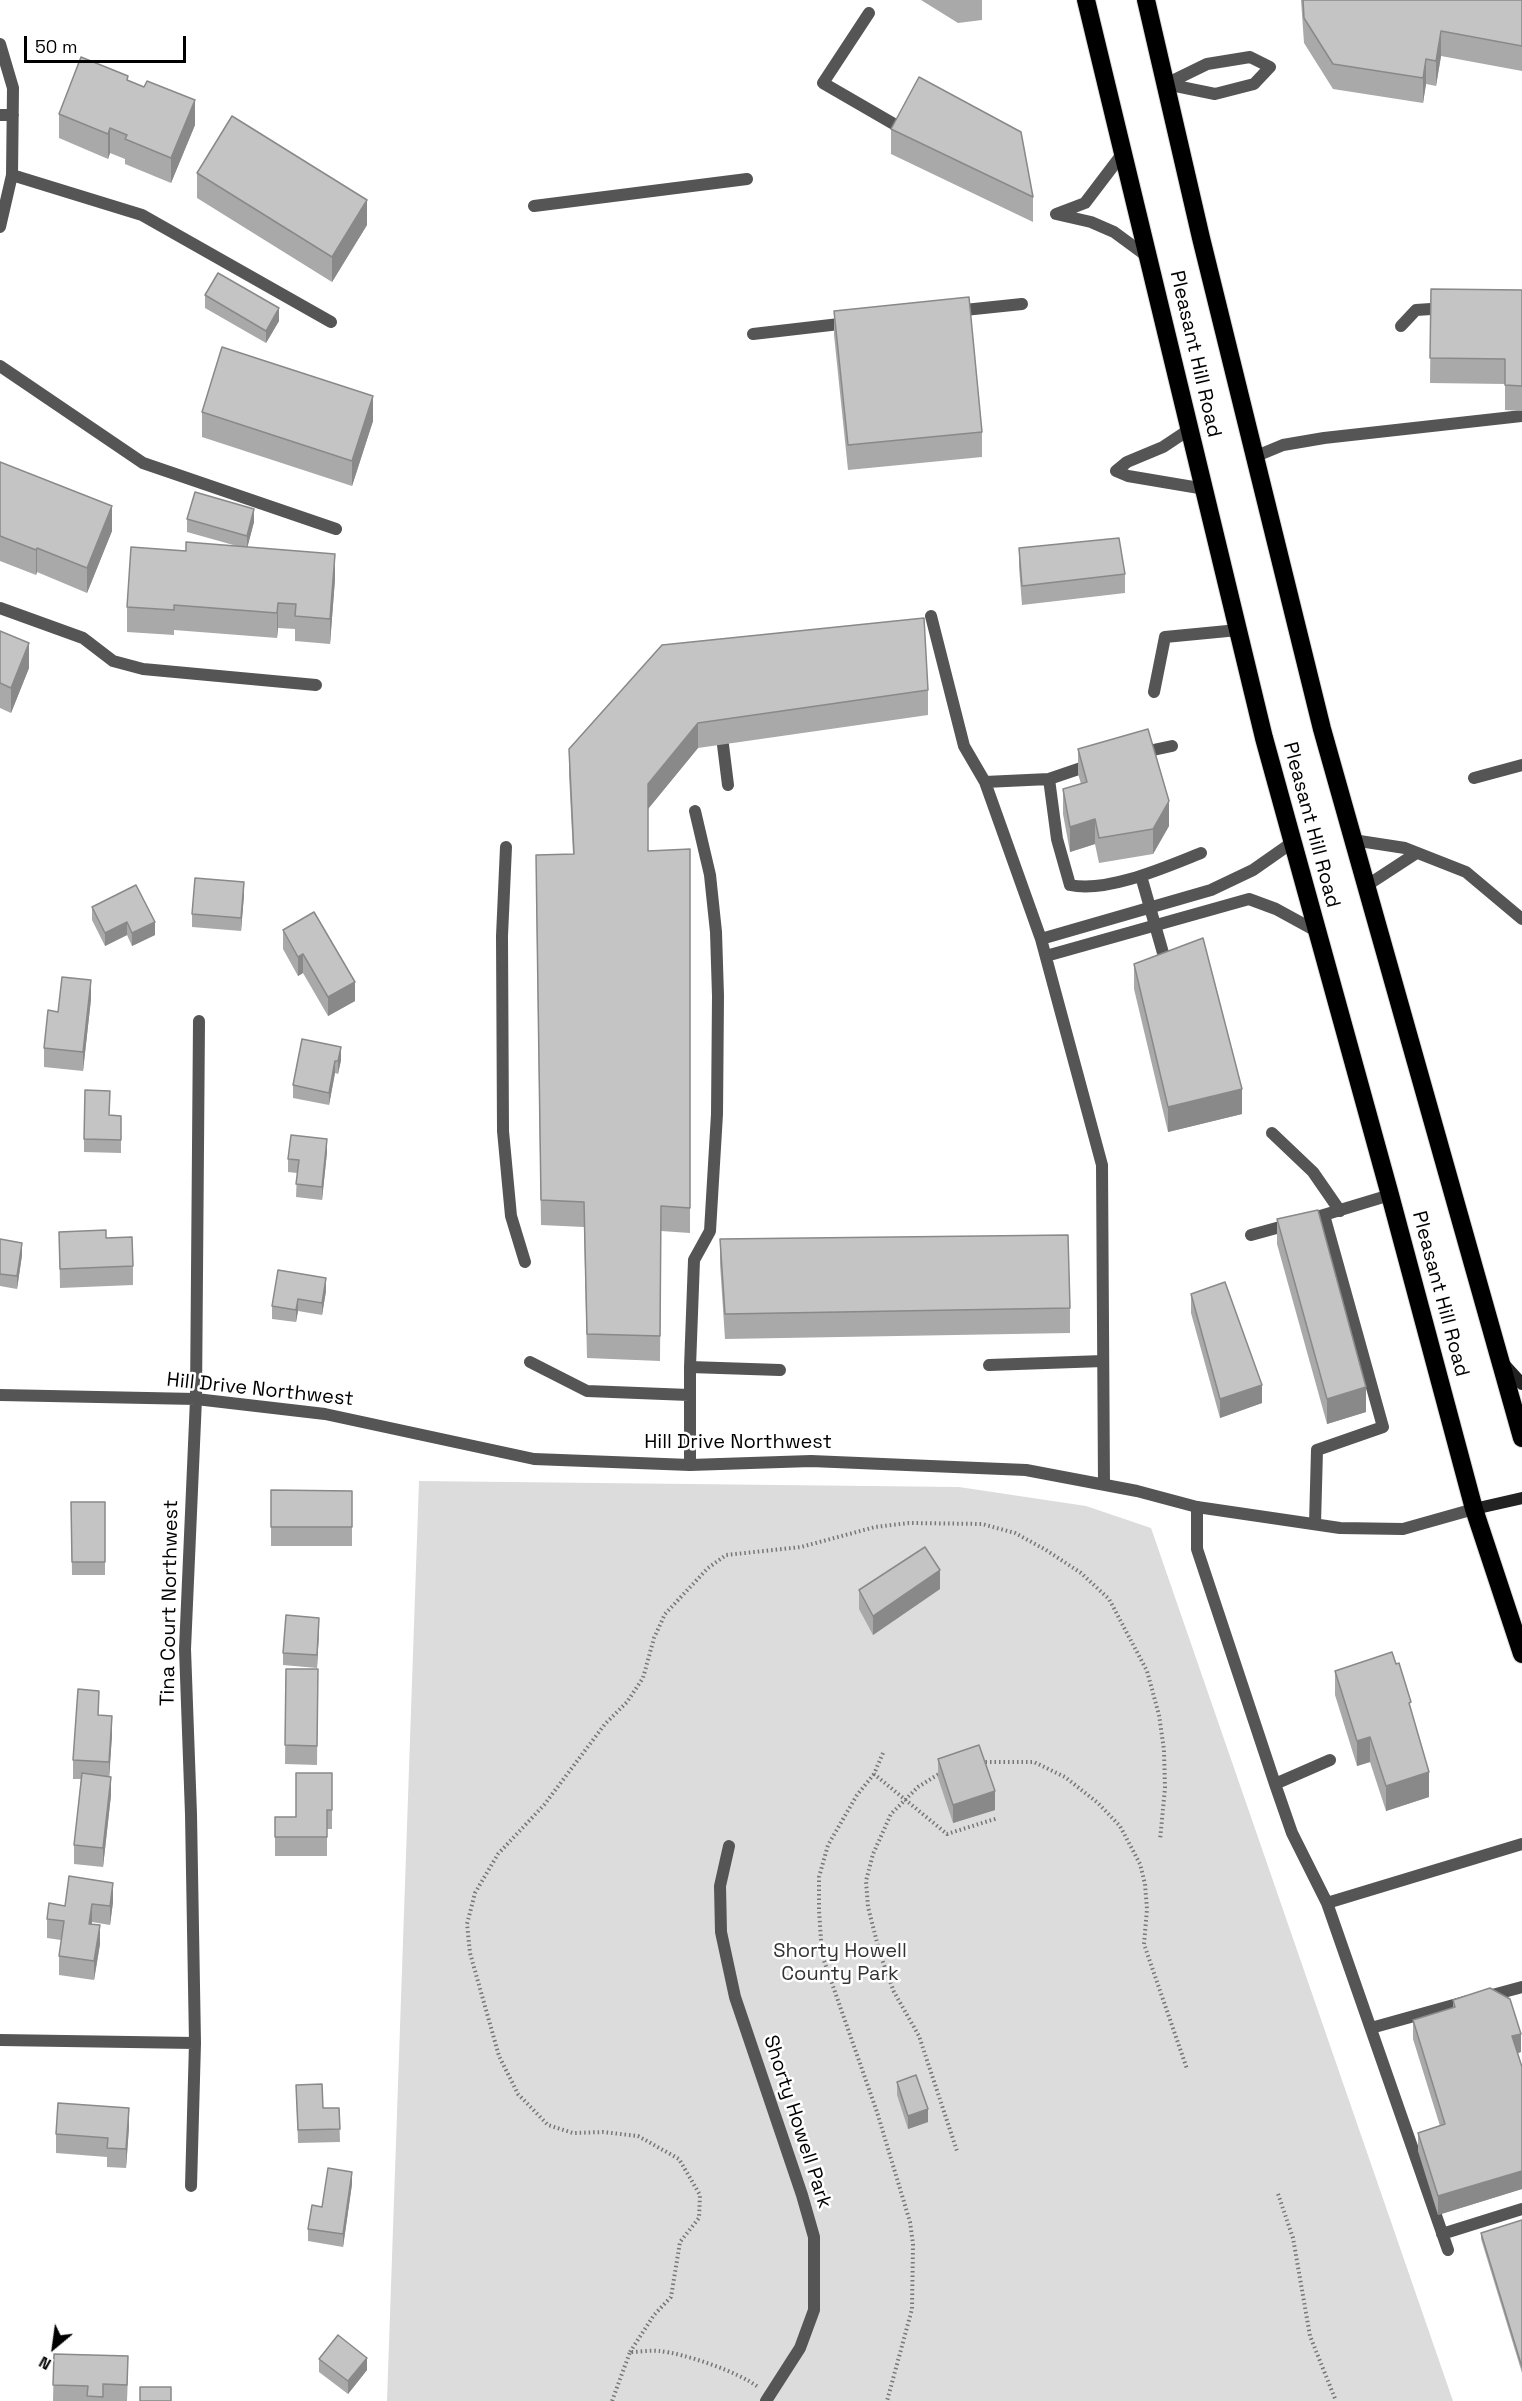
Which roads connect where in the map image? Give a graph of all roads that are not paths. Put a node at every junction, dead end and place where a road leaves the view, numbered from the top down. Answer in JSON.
{"nodes":[{"id":1,"x":1086,"y":0,"type":"edge"},
{"id":2,"x":1146,"y":0,"type":"edge"},
{"id":3,"x":869,"y":13,"type":"dead end"},
{"id":4,"x":0,"y":44,"type":"edge"},
{"id":5,"x":1166,"y":84,"type":"junction"},
{"id":6,"x":6,"y":115,"type":"edge"},
{"id":7,"x":899,"y":127,"type":"edge"},
{"id":8,"x":1123,"y":153,"type":"junction"},
{"id":9,"x":12,"y":175,"type":"junction"},
{"id":10,"x":747,"y":179,"type":"dead end"},
{"id":11,"x":534,"y":206,"type":"dead end"},
{"id":12,"x":0,"y":227,"type":"edge"},
{"id":13,"x":1149,"y":258,"type":"junction"},
{"id":14,"x":1022,"y":304,"type":"dead end"},
{"id":15,"x":1463,"y":308,"type":"edge"},
{"id":16,"x":943,"y":313,"type":"edge"},
{"id":17,"x":331,"y":322,"type":"dead end"},
{"id":18,"x":862,"y":322,"type":"edge"},
{"id":19,"x":1401,"y":326,"type":"dead end"},
{"id":20,"x":753,"y":334,"type":"dead end"},
{"id":21,"x":0,"y":366,"type":"edge"},
{"id":22,"x":1522,"y":416,"type":"edge"},
{"id":23,"x":1190,"y":429,"type":"junction"},
{"id":24,"x":1254,"y":458,"type":"junction"},
{"id":25,"x":1204,"y":489,"type":"junction"},
{"id":26,"x":336,"y":529,"type":"dead end"},
{"id":27,"x":0,"y":608,"type":"edge"},
{"id":28,"x":931,"y":616,"type":"dead end"},
{"id":29,"x":1238,"y":630,"type":"junction"},
{"id":30,"x":316,"y":685,"type":"dead end"},
{"id":31,"x":1154,"y":692,"type":"dead end"},
{"id":32,"x":723,"y":745,"type":"dead end"},
{"id":33,"x":1173,"y":747,"type":"dead end"},
{"id":34,"x":1131,"y":754,"type":"edge"},
{"id":35,"x":1100,"y":761,"type":"edge"},
{"id":36,"x":1522,"y":765,"type":"edge"},
{"id":37,"x":1049,"y":778,"type":"junction"},
{"id":38,"x":1474,"y":778,"type":"dead end"},
{"id":39,"x":985,"y":782,"type":"junction"},
{"id":40,"x":728,"y":785,"type":"dead end"},
{"id":41,"x":695,"y":811,"type":"dead end"},
{"id":42,"x":1353,"y":840,"type":"junction"},
{"id":43,"x":1293,"y":843,"type":"junction"},
{"id":44,"x":506,"y":847,"type":"dead end"},
{"id":45,"x":1201,"y":853,"type":"dead end"},
{"id":46,"x":1415,"y":854,"type":"junction"},
{"id":47,"x":1141,"y":876,"type":"junction"},
{"id":48,"x":1366,"y":886,"type":"junction"},
{"id":49,"x":1150,"y":908,"type":"junction"},
{"id":50,"x":1522,"y":919,"type":"edge"},
{"id":51,"x":1156,"y":926,"type":"junction"},
{"id":52,"x":1318,"y":932,"type":"junction"},
{"id":53,"x":1041,"y":939,"type":"junction"},
{"id":54,"x":1046,"y":956,"type":"junction"},
{"id":55,"x":1168,"y":968,"type":"edge"},
{"id":56,"x":199,"y":1021,"type":"dead end"},
{"id":57,"x":1272,"y":1133,"type":"dead end"},
{"id":58,"x":1390,"y":1196,"type":"junction"},
{"id":59,"x":1340,"y":1210,"type":"junction"},
{"id":60,"x":1324,"y":1215,"type":"junction"},
{"id":61,"x":1251,"y":1235,"type":"dead end"},
{"id":62,"x":525,"y":1262,"type":"dead end"},
{"id":63,"x":1499,"y":1358,"type":"junction"},
{"id":64,"x":1103,"y":1361,"type":"junction"},
{"id":65,"x":530,"y":1362,"type":"dead end"},
{"id":66,"x":989,"y":1365,"type":"dead end"},
{"id":67,"x":690,"y":1367,"type":"junction"},
{"id":68,"x":780,"y":1370,"type":"dead end"},
{"id":69,"x":1522,"y":1384,"type":"edge"},
{"id":70,"x":0,"y":1395,"type":"edge"},
{"id":71,"x":689,"y":1395,"type":"junction"},
{"id":72,"x":196,"y":1399,"type":"junction"},
{"id":73,"x":1522,"y":1438,"type":"edge"},
{"id":74,"x":690,"y":1466,"type":"junction"},
{"id":75,"x":1104,"y":1484,"type":"junction"},
{"id":76,"x":1522,"y":1498,"type":"edge"},
{"id":77,"x":1197,"y":1507,"type":"junction"},
{"id":78,"x":1474,"y":1509,"type":"junction"},
{"id":79,"x":1314,"y":1524,"type":"junction"},
{"id":80,"x":1522,"y":1654,"type":"edge"},
{"id":81,"x":1330,"y":1760,"type":"dead end"},
{"id":82,"x":1275,"y":1784,"type":"junction"},
{"id":83,"x":1522,"y":1844,"type":"edge"},
{"id":84,"x":729,"y":1846,"type":"dead end"},
{"id":85,"x":1327,"y":1903,"type":"junction"},
{"id":86,"x":1522,"y":1987,"type":"edge"},
{"id":87,"x":1371,"y":2028,"type":"junction"},
{"id":88,"x":0,"y":2040,"type":"edge"},
{"id":89,"x":195,"y":2043,"type":"junction"},
{"id":90,"x":191,"y":2186,"type":"dead end"},
{"id":91,"x":1522,"y":2209,"type":"edge"},
{"id":92,"x":1442,"y":2234,"type":"junction"},
{"id":93,"x":1448,"y":2250,"type":"dead end"},
{"id":94,"x":768,"y":2399,"type":"edge"}],
"edges":[{"from":1,"to":8,"type":"highway","name":"Pleasant Hill Road"},
{"from":2,"to":5,"type":"highway","name":"Pleasant Hill Road"},
{"from":3,"to":7,"type":"street"},
{"from":4,"to":6,"type":"street"},
{"from":5,"to":5,"type":"street"},
{"from":5,"to":24,"type":"highway","name":"Pleasant Hill Road"},
{"from":6,"to":9,"type":"street"},
{"from":8,"to":13,"type":"highway","name":"Pleasant Hill Road"},
{"from":8,"to":13,"type":"street"},
{"from":9,"to":12,"type":"street"},
{"from":9,"to":17,"type":"street"},
{"from":10,"to":11,"type":"street"},
{"from":13,"to":23,"type":"highway","name":"Pleasant Hill Road"},
{"from":14,"to":16,"type":"street"},
{"from":15,"to":19,"type":"street"},
{"from":18,"to":20,"type":"street"},
{"from":21,"to":26,"type":"street"},
{"from":22,"to":24,"type":"street"},
{"from":23,"to":25,"type":"highway","name":"Pleasant Hill Road"},
{"from":23,"to":25,"type":"street"},
{"from":24,"to":42,"type":"highway","name":"Pleasant Hill Road"},
{"from":25,"to":29,"type":"highway","name":"Pleasant Hill Road"},
{"from":27,"to":30,"type":"street"},
{"from":28,"to":39,"type":"street"},
{"from":29,"to":31,"type":"street"},
{"from":29,"to":43,"type":"highway","name":"Pleasant Hill Road"},
{"from":32,"to":40,"type":"street"},
{"from":33,"to":34,"type":"street"},
{"from":35,"to":37,"type":"street"},
{"from":36,"to":38,"type":"street"},
{"from":37,"to":39,"type":"street"},
{"from":37,"to":47,"type":"street"},
{"from":39,"to":53,"type":"street"},
{"from":41,"to":67,"type":"street"},
{"from":42,"to":46,"type":"street"},
{"from":42,"to":48,"type":"highway","name":"Pleasant Hill Road"},
{"from":43,"to":49,"type":"street"},
{"from":43,"to":52,"type":"highway","name":"Pleasant Hill Road"},
{"from":44,"to":62,"type":"street"},
{"from":45,"to":47,"type":"street"},
{"from":46,"to":48,"type":"street"},
{"from":46,"to":50,"type":"street"},
{"from":47,"to":49,"type":"street"},
{"from":48,"to":63,"type":"highway","name":"Pleasant Hill Road"},
{"from":49,"to":51,"type":"street"},
{"from":49,"to":53,"type":"street"},
{"from":51,"to":52,"type":"street"},
{"from":51,"to":54,"type":"street"},
{"from":51,"to":55,"type":"street"},
{"from":52,"to":58,"type":"highway","name":"Pleasant Hill Road"},
{"from":53,"to":54,"type":"street"},
{"from":54,"to":64,"type":"street"},
{"from":56,"to":72,"type":"street","name":"Tina Court Northwest"},
{"from":57,"to":59,"type":"street"},
{"from":58,"to":59,"type":"street"},
{"from":58,"to":78,"type":"highway","name":"Pleasant Hill Road"},
{"from":59,"to":60,"type":"street"},
{"from":60,"to":61,"type":"street"},
{"from":60,"to":79,"type":"street"},
{"from":63,"to":69,"type":"street"},
{"from":63,"to":73,"type":"highway","name":"Pleasant Hill Road"},
{"from":64,"to":66,"type":"street"},
{"from":64,"to":75,"type":"street"},
{"from":65,"to":71,"type":"street"},
{"from":67,"to":68,"type":"street"},
{"from":67,"to":71,"type":"street"},
{"from":70,"to":72,"type":"street","name":"Hill Drive Northwest"},
{"from":71,"to":74,"type":"street"},
{"from":72,"to":74,"type":"street","name":"Hill Drive Northwest"},
{"from":72,"to":89,"type":"street","name":"Tina Court Northwest"},
{"from":74,"to":75,"type":"street","name":"Hill Drive Northwest"},
{"from":75,"to":77,"type":"street","name":"Hill Drive Northwest"},
{"from":76,"to":78,"type":"street"},
{"from":77,"to":79,"type":"street","name":"Hill Drive Northwest"},
{"from":77,"to":82,"type":"street"},
{"from":78,"to":79,"type":"street","name":"Hill Drive Northwest"},
{"from":78,"to":80,"type":"highway","name":"Pleasant Hill Road"},
{"from":81,"to":82,"type":"street"},
{"from":82,"to":85,"type":"street"},
{"from":83,"to":85,"type":"street"},
{"from":84,"to":94,"type":"street","name":"Shorty Howell Park"},
{"from":85,"to":87,"type":"street"},
{"from":86,"to":87,"type":"street"},
{"from":87,"to":92,"type":"street"},
{"from":88,"to":89,"type":"street"},
{"from":89,"to":90,"type":"street","name":"Tina Court Northwest"},
{"from":91,"to":92,"type":"street"},
{"from":92,"to":93,"type":"street"}]}
